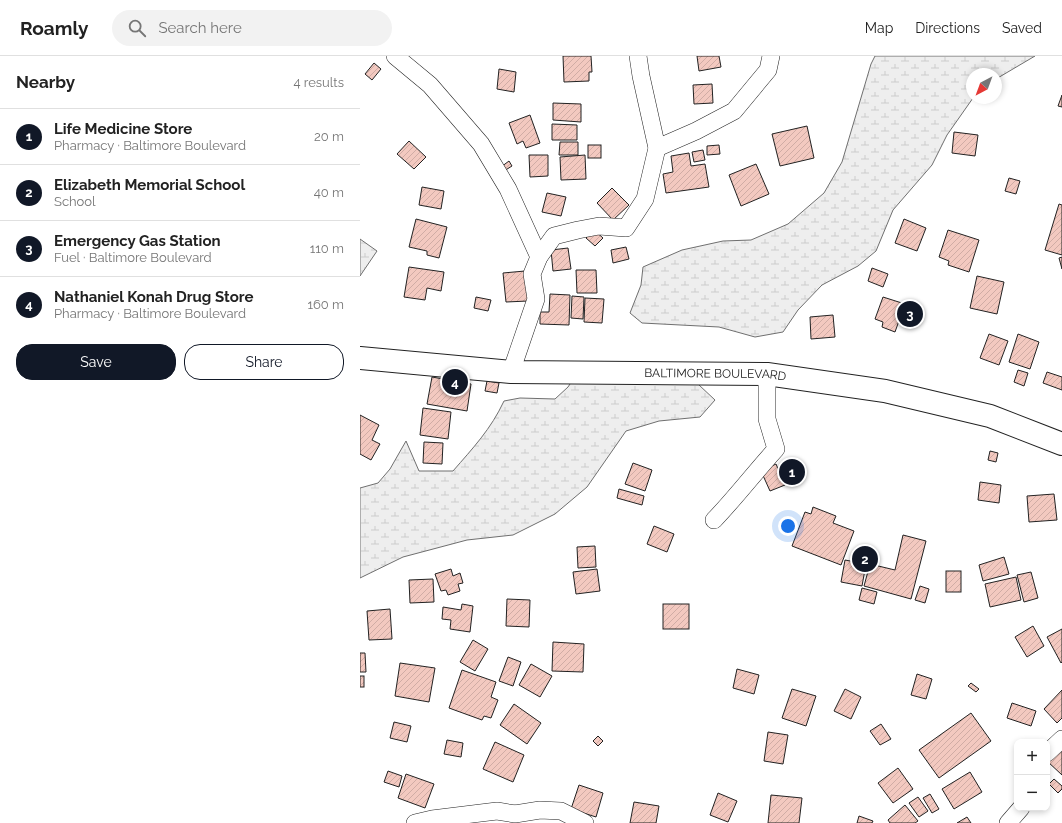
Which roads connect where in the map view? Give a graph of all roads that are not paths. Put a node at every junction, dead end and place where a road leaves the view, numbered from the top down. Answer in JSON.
{"nodes":[{"id":1,"x":395,"y":56,"type":"edge"},
{"id":2,"x":638,"y":56,"type":"edge"},
{"id":3,"x":771,"y":56,"type":"edge"},
{"id":4,"x":657,"y":148,"type":"junction"},
{"id":5,"x":540,"y":256,"type":"junction"},
{"id":6,"x":360,"y":358,"type":"edge"},
{"id":7,"x":511,"y":372,"type":"junction"},
{"id":8,"x":767,"y":374,"type":"junction"},
{"id":9,"x":1062,"y":444,"type":"edge"},
{"id":10,"x":714,"y":520,"type":"dead end"},
{"id":11,"x":1062,"y":739,"type":"edge"},
{"id":12,"x":1050,"y":750,"type":"edge"},
{"id":13,"x":1018,"y":811,"type":"edge"},
{"id":14,"x":415,"y":823,"type":"edge"},
{"id":15,"x":585,"y":823,"type":"edge"},
{"id":16,"x":1008,"y":823,"type":"edge"}],
"edges":[{"from":1,"to":5,"type":"street"},
{"from":2,"to":4,"type":"street"},
{"from":3,"to":4,"type":"street"},
{"from":4,"to":5,"type":"street"},
{"from":5,"to":7,"type":"street"},
{"from":6,"to":7,"type":"highway","name":"BALTIMORE BOULEVARD"},
{"from":7,"to":8,"type":"highway","name":"BALTIMORE BOULEVARD"},
{"from":8,"to":9,"type":"highway","name":"BALTIMORE BOULEVARD"},
{"from":8,"to":10,"type":"street"},
{"from":11,"to":12,"type":"street"},
{"from":13,"to":16,"type":"street"},
{"from":14,"to":15,"type":"street"}]}
